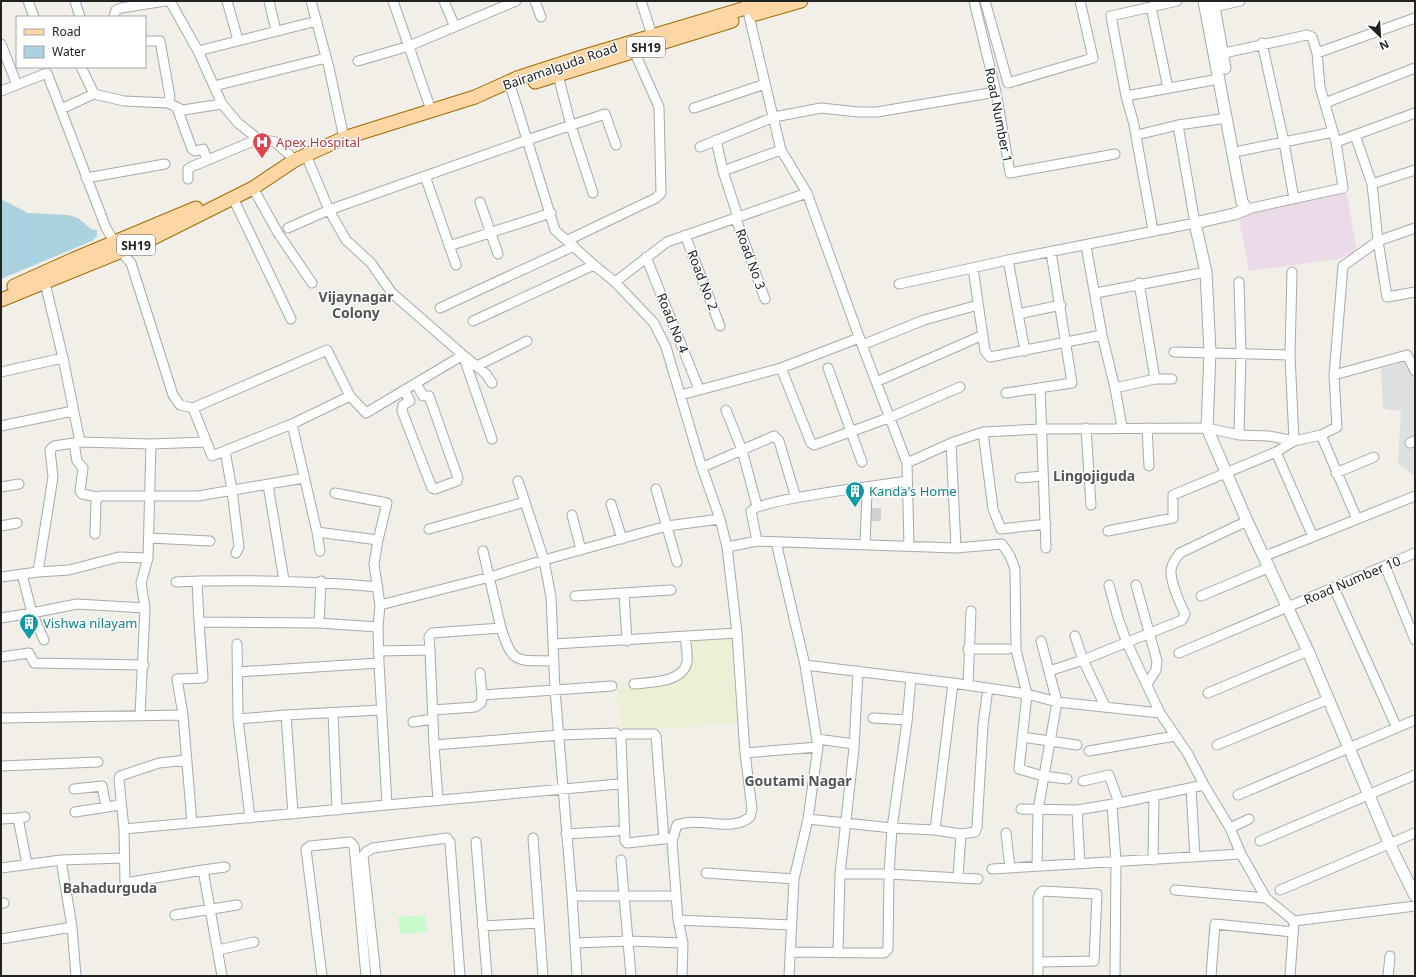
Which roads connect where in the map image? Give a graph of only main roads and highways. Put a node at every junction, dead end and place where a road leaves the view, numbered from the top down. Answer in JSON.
{"nodes":[{"id":1,"x":769,"y":1,"type":"edge"},
{"id":2,"x":801,"y":1,"type":"edge"},
{"id":3,"x":747,"y":8,"type":"edge"},
{"id":4,"x":490,"y":91,"type":"junction"},
{"id":5,"x":266,"y":178,"type":"junction"},
{"id":6,"x":117,"y":247,"type":"junction"},
{"id":7,"x":76,"y":263,"type":"junction"},
{"id":8,"x":1,"y":292,"type":"edge"},
{"id":9,"x":1,"y":300,"type":"edge"}],
"edges":[{"from":1,"to":3,"type":"main road","name":"Bairamalguda Road","number":"SH19"},
{"from":2,"to":3,"type":"main road","name":"Bairamalguda Road","number":"SH19"},
{"from":3,"to":4,"type":"main road","name":"Bairamalguda Road","number":"SH19"},
{"from":3,"to":4,"type":"main road","name":"Bairamalguda Road","number":"SH19"},
{"from":4,"to":5,"type":"main road","name":"Bairamalguda Road","number":"SH19"},
{"from":5,"to":6,"type":"main road","name":"Bairamalguda Road","number":"SH19"},
{"from":5,"to":6,"type":"main road","name":"Bairamalguda Road","number":"SH19"},
{"from":6,"to":7,"type":"main road","name":"Bairamalguda Road","number":"SH19"},
{"from":7,"to":8,"type":"main road","name":"Bairamalguda Road","number":"SH19"},
{"from":7,"to":9,"type":"main road","name":"Bairamalguda Road","number":"SH19"}]}
